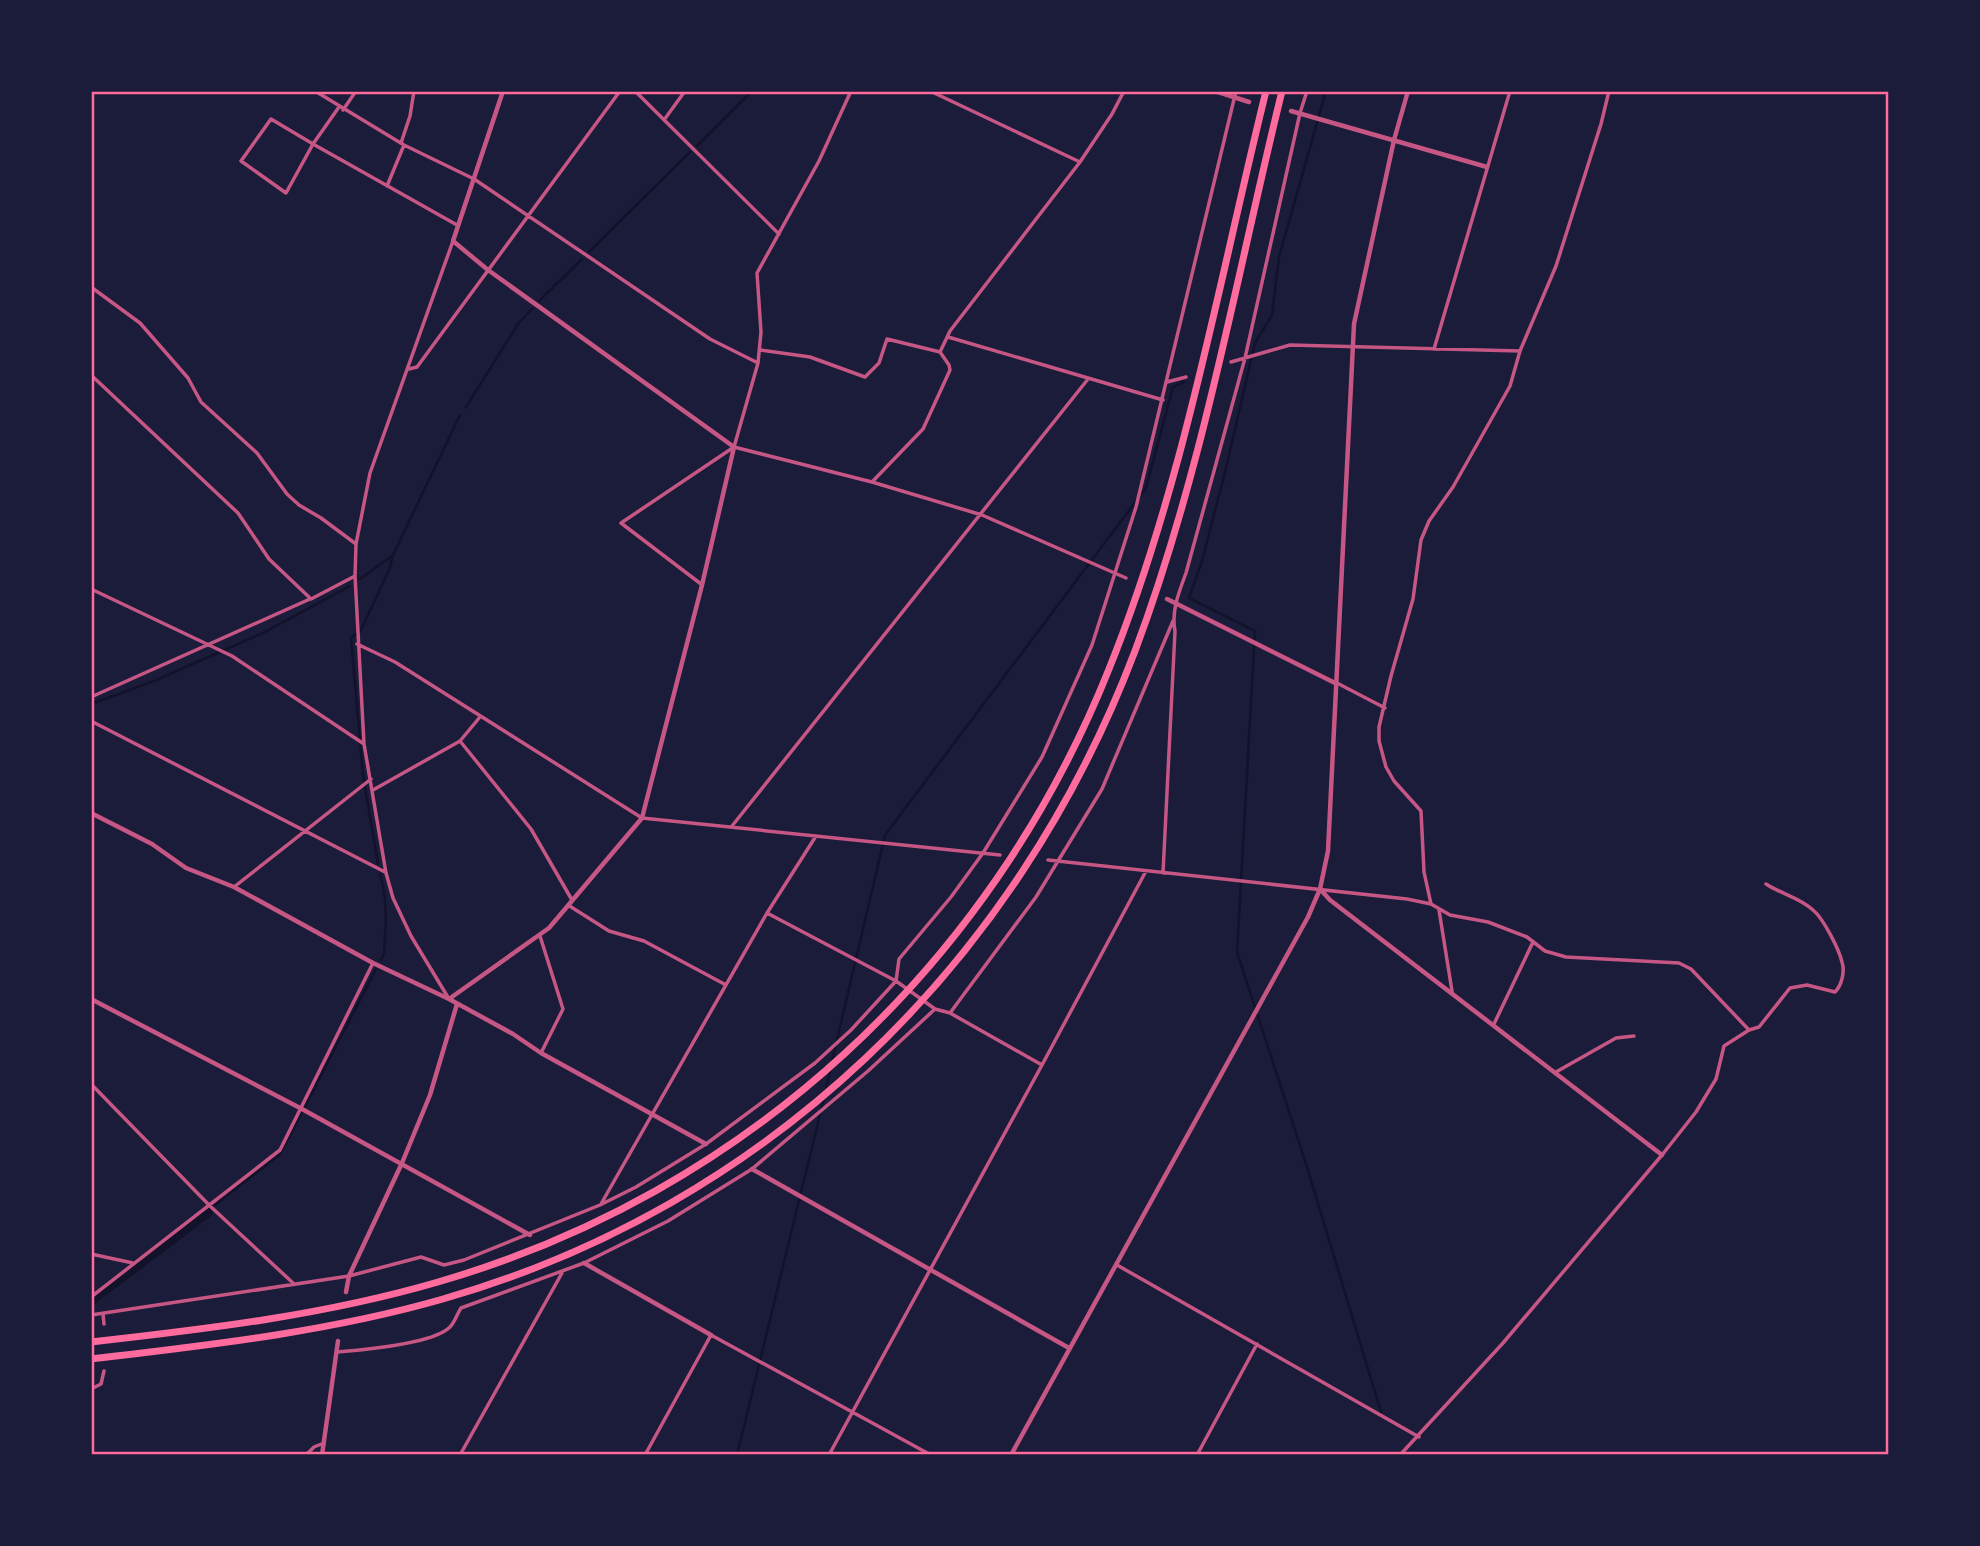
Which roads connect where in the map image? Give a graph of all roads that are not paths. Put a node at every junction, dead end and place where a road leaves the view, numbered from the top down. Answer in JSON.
{"nodes":[{"id":1,"x":315,"y":91,"type":"edge"},
{"id":2,"x":356,"y":91,"type":"edge"},
{"id":3,"x":414,"y":91,"type":"edge"},
{"id":4,"x":503,"y":91,"type":"edge"},
{"id":5,"x":620,"y":91,"type":"edge"},
{"id":6,"x":635,"y":91,"type":"edge"},
{"id":7,"x":685,"y":91,"type":"edge"},
{"id":8,"x":851,"y":91,"type":"edge"},
{"id":9,"x":930,"y":91,"type":"edge"},
{"id":10,"x":1124,"y":91,"type":"edge"},
{"id":11,"x":1215,"y":91,"type":"edge"},
{"id":12,"x":1266,"y":91,"type":"edge"},
{"id":13,"x":1282,"y":91,"type":"edge"},
{"id":14,"x":1307,"y":91,"type":"edge"},
{"id":15,"x":1408,"y":91,"type":"edge"},
{"id":16,"x":1510,"y":91,"type":"edge"},
{"id":17,"x":1609,"y":91,"type":"edge"},
{"id":18,"x":1236,"y":94,"type":"edge"},
{"id":19,"x":1249,"y":102,"type":"dead end"},
{"id":20,"x":341,"y":108,"type":"junction"},
{"id":21,"x":1291,"y":111,"type":"dead end"},
{"id":22,"x":1300,"y":113,"type":"junction"},
{"id":23,"x":664,"y":120,"type":"junction"},
{"id":24,"x":1394,"y":140,"type":"junction"},
{"id":25,"x":313,"y":144,"type":"junction"},
{"id":26,"x":402,"y":144,"type":"junction"},
{"id":27,"x":1080,"y":162,"type":"junction"},
{"id":28,"x":1487,"y":167,"type":"junction"},
{"id":29,"x":474,"y":179,"type":"junction"},
{"id":30,"x":387,"y":186,"type":"junction"},
{"id":31,"x":527,"y":216,"type":"junction"},
{"id":32,"x":458,"y":226,"type":"junction"},
{"id":33,"x":779,"y":234,"type":"junction"},
{"id":34,"x":453,"y":242,"type":"junction"},
{"id":35,"x":488,"y":270,"type":"junction"},
{"id":36,"x":91,"y":287,"type":"edge"},
{"id":37,"x":948,"y":337,"type":"junction"},
{"id":38,"x":1354,"y":348,"type":"junction"},
{"id":39,"x":1434,"y":349,"type":"junction"},
{"id":40,"x":760,"y":350,"type":"junction"},
{"id":41,"x":1520,"y":351,"type":"junction"},
{"id":42,"x":940,"y":352,"type":"junction"},
{"id":43,"x":1245,"y":358,"type":"junction"},
{"id":44,"x":1231,"y":362,"type":"dead end"},
{"id":45,"x":758,"y":363,"type":"junction"},
{"id":46,"x":409,"y":369,"type":"junction"},
{"id":47,"x":91,"y":375,"type":"edge"},
{"id":48,"x":1186,"y":377,"type":"dead end"},
{"id":49,"x":1088,"y":379,"type":"junction"},
{"id":50,"x":1167,"y":382,"type":"junction"},
{"id":51,"x":1163,"y":400,"type":"junction"},
{"id":52,"x":734,"y":447,"type":"junction"},
{"id":53,"x":872,"y":482,"type":"junction"},
{"id":54,"x":982,"y":514,"type":"junction"},
{"id":55,"x":356,"y":544,"type":"junction"},
{"id":56,"x":1116,"y":573,"type":"junction"},
{"id":57,"x":355,"y":576,"type":"junction"},
{"id":58,"x":1126,"y":578,"type":"dead end"},
{"id":59,"x":702,"y":585,"type":"junction"},
{"id":60,"x":91,"y":589,"type":"edge"},
{"id":61,"x":311,"y":599,"type":"junction"},
{"id":62,"x":1167,"y":599,"type":"dead end"},
{"id":63,"x":1176,"y":603,"type":"junction"},
{"id":64,"x":1173,"y":621,"type":"junction"},
{"id":65,"x":208,"y":643,"type":"junction"},
{"id":66,"x":357,"y":644,"type":"junction"},
{"id":67,"x":1335,"y":682,"type":"junction"},
{"id":68,"x":91,"y":697,"type":"edge"},
{"id":69,"x":1385,"y":708,"type":"junction"},
{"id":70,"x":480,"y":717,"type":"junction"},
{"id":71,"x":91,"y":721,"type":"edge"},
{"id":72,"x":460,"y":741,"type":"junction"},
{"id":73,"x":364,"y":744,"type":"junction"},
{"id":74,"x":371,"y":779,"type":"junction"},
{"id":75,"x":373,"y":790,"type":"junction"},
{"id":76,"x":91,"y":813,"type":"edge"},
{"id":77,"x":642,"y":818,"type":"junction"},
{"id":78,"x":732,"y":827,"type":"junction"},
{"id":79,"x":304,"y":830,"type":"junction"},
{"id":80,"x":816,"y":836,"type":"junction"},
{"id":81,"x":983,"y":853,"type":"junction"},
{"id":82,"x":1000,"y":855,"type":"dead end"},
{"id":83,"x":1048,"y":860,"type":"dead end"},
{"id":84,"x":1059,"y":861,"type":"junction"},
{"id":85,"x":1146,"y":871,"type":"junction"},
{"id":86,"x":386,"y":873,"type":"junction"},
{"id":87,"x":1163,"y":873,"type":"junction"},
{"id":88,"x":1766,"y":884,"type":"dead end"},
{"id":89,"x":234,"y":887,"type":"junction"},
{"id":90,"x":1320,"y":889,"type":"junction"},
{"id":91,"x":570,"y":903,"type":"junction"},
{"id":92,"x":1431,"y":904,"type":"junction"},
{"id":93,"x":1439,"y":910,"type":"junction"},
{"id":94,"x":767,"y":913,"type":"junction"},
{"id":95,"x":540,"y":936,"type":"junction"},
{"id":96,"x":1533,"y":942,"type":"junction"},
{"id":97,"x":373,"y":963,"type":"junction"},
{"id":98,"x":896,"y":981,"type":"junction"},
{"id":99,"x":726,"y":985,"type":"junction"},
{"id":100,"x":1452,"y":992,"type":"junction"},
{"id":101,"x":91,"y":999,"type":"edge"},
{"id":102,"x":449,"y":999,"type":"junction"},
{"id":103,"x":457,"y":1004,"type":"junction"},
{"id":104,"x":935,"y":1009,"type":"junction"},
{"id":105,"x":950,"y":1013,"type":"junction"},
{"id":106,"x":1494,"y":1024,"type":"junction"},
{"id":107,"x":1749,"y":1030,"type":"junction"},
{"id":108,"x":1634,"y":1037,"type":"dead end"},
{"id":109,"x":541,"y":1053,"type":"junction"},
{"id":110,"x":1042,"y":1065,"type":"junction"},
{"id":111,"x":1556,"y":1072,"type":"junction"},
{"id":112,"x":91,"y":1084,"type":"edge"},
{"id":113,"x":302,"y":1109,"type":"junction"},
{"id":114,"x":651,"y":1114,"type":"junction"},
{"id":115,"x":706,"y":1144,"type":"junction"},
{"id":116,"x":1662,"y":1155,"type":"junction"},
{"id":117,"x":402,"y":1163,"type":"junction"},
{"id":118,"x":752,"y":1169,"type":"junction"},
{"id":119,"x":600,"y":1205,"type":"junction"},
{"id":120,"x":211,"y":1206,"type":"junction"},
{"id":121,"x":530,"y":1235,"type":"junction"},
{"id":122,"x":91,"y":1254,"type":"edge"},
{"id":123,"x":133,"y":1263,"type":"junction"},
{"id":124,"x":584,"y":1263,"type":"junction"},
{"id":125,"x":1115,"y":1264,"type":"junction"},
{"id":126,"x":931,"y":1269,"type":"junction"},
{"id":127,"x":563,"y":1271,"type":"junction"},
{"id":128,"x":349,"y":1276,"type":"junction"},
{"id":129,"x":293,"y":1283,"type":"junction"},
{"id":130,"x":346,"y":1292,"type":"dead end"},
{"id":131,"x":91,"y":1297,"type":"edge"},
{"id":132,"x":103,"y":1314,"type":"junction"},
{"id":133,"x":91,"y":1315,"type":"edge"},
{"id":134,"x":104,"y":1324,"type":"dead end"},
{"id":135,"x":711,"y":1335,"type":"junction"},
{"id":136,"x":338,"y":1341,"type":"dead end"},
{"id":137,"x":91,"y":1342,"type":"edge"},
{"id":138,"x":1257,"y":1345,"type":"junction"},
{"id":139,"x":1069,"y":1348,"type":"junction"},
{"id":140,"x":337,"y":1352,"type":"junction"},
{"id":141,"x":91,"y":1359,"type":"edge"},
{"id":142,"x":104,"y":1371,"type":"dead end"},
{"id":143,"x":91,"y":1389,"type":"edge"},
{"id":144,"x":853,"y":1411,"type":"junction"},
{"id":145,"x":1419,"y":1437,"type":"junction"},
{"id":146,"x":324,"y":1443,"type":"junction"},
{"id":147,"x":306,"y":1455,"type":"edge"},
{"id":148,"x":322,"y":1455,"type":"edge"},
{"id":149,"x":460,"y":1455,"type":"edge"},
{"id":150,"x":645,"y":1455,"type":"edge"},
{"id":151,"x":829,"y":1455,"type":"edge"},
{"id":152,"x":931,"y":1455,"type":"edge"},
{"id":153,"x":1011,"y":1455,"type":"edge"},
{"id":154,"x":1197,"y":1455,"type":"edge"},
{"id":155,"x":1400,"y":1455,"type":"edge"}],
"edges":[{"from":1,"to":20,"type":"street"},
{"from":2,"to":20,"type":"street"},
{"from":3,"to":26,"type":"street"},
{"from":4,"to":29,"type":"street"},
{"from":5,"to":31,"type":"street"},
{"from":6,"to":23,"type":"street"},
{"from":7,"to":23,"type":"street"},
{"from":8,"to":33,"type":"street"},
{"from":9,"to":27,"type":"street"},
{"from":10,"to":27,"type":"street"},
{"from":11,"to":18,"type":"street"},
{"from":12,"to":137,"type":"highway"},
{"from":13,"to":141,"type":"highway"},
{"from":14,"to":22,"type":"street"},
{"from":15,"to":24,"type":"street"},
{"from":16,"to":28,"type":"street"},
{"from":17,"to":41,"type":"street"},
{"from":18,"to":19,"type":"street"},
{"from":18,"to":50,"type":"street"},
{"from":20,"to":25,"type":"street"},
{"from":20,"to":26,"type":"street"},
{"from":21,"to":22,"type":"street"},
{"from":22,"to":24,"type":"street"},
{"from":22,"to":43,"type":"street"},
{"from":23,"to":33,"type":"street"},
{"from":24,"to":28,"type":"street"},
{"from":24,"to":38,"type":"street"},
{"from":25,"to":25,"type":"street"},
{"from":25,"to":30,"type":"street"},
{"from":26,"to":29,"type":"street"},
{"from":26,"to":30,"type":"street"},
{"from":27,"to":37,"type":"street"},
{"from":28,"to":39,"type":"street"},
{"from":29,"to":31,"type":"street"},
{"from":29,"to":32,"type":"street"},
{"from":30,"to":32,"type":"street"},
{"from":31,"to":35,"type":"street"},
{"from":31,"to":45,"type":"street"},
{"from":32,"to":34,"type":"street"},
{"from":33,"to":40,"type":"street"},
{"from":34,"to":35,"type":"street"},
{"from":34,"to":46,"type":"street"},
{"from":35,"to":46,"type":"street"},
{"from":35,"to":52,"type":"street"},
{"from":36,"to":55,"type":"street"},
{"from":37,"to":42,"type":"street"},
{"from":37,"to":49,"type":"street"},
{"from":38,"to":39,"type":"street"},
{"from":38,"to":43,"type":"street"},
{"from":38,"to":67,"type":"street"},
{"from":39,"to":41,"type":"street"},
{"from":40,"to":42,"type":"street"},
{"from":40,"to":45,"type":"street"},
{"from":41,"to":69,"type":"street"},
{"from":42,"to":53,"type":"street"},
{"from":43,"to":44,"type":"street"},
{"from":43,"to":63,"type":"street"},
{"from":45,"to":52,"type":"street"},
{"from":46,"to":55,"type":"street"},
{"from":47,"to":61,"type":"street"},
{"from":48,"to":50,"type":"street"},
{"from":49,"to":51,"type":"street"},
{"from":49,"to":54,"type":"street"},
{"from":50,"to":51,"type":"street"},
{"from":51,"to":56,"type":"street"},
{"from":52,"to":53,"type":"street"},
{"from":52,"to":59,"type":"street"},
{"from":52,"to":59,"type":"street"},
{"from":53,"to":54,"type":"street"},
{"from":54,"to":56,"type":"street"},
{"from":54,"to":78,"type":"street"},
{"from":55,"to":57,"type":"street"},
{"from":56,"to":58,"type":"street"},
{"from":56,"to":81,"type":"street"},
{"from":57,"to":61,"type":"street"},
{"from":57,"to":66,"type":"street"},
{"from":59,"to":77,"type":"street"},
{"from":60,"to":65,"type":"street"},
{"from":61,"to":65,"type":"street"},
{"from":62,"to":63,"type":"street"},
{"from":63,"to":64,"type":"street"},
{"from":63,"to":67,"type":"street"},
{"from":64,"to":84,"type":"street"},
{"from":64,"to":87,"type":"street"},
{"from":65,"to":68,"type":"street"},
{"from":65,"to":73,"type":"street"},
{"from":66,"to":70,"type":"street"},
{"from":66,"to":73,"type":"street"},
{"from":67,"to":69,"type":"street"},
{"from":67,"to":90,"type":"street"},
{"from":69,"to":92,"type":"street"},
{"from":70,"to":72,"type":"street"},
{"from":70,"to":77,"type":"street"},
{"from":71,"to":79,"type":"street"},
{"from":72,"to":75,"type":"street"},
{"from":72,"to":91,"type":"street"},
{"from":73,"to":74,"type":"street"},
{"from":74,"to":75,"type":"street"},
{"from":74,"to":79,"type":"street"},
{"from":75,"to":86,"type":"street"},
{"from":76,"to":89,"type":"street"},
{"from":77,"to":78,"type":"street"},
{"from":77,"to":91,"type":"street"},
{"from":78,"to":80,"type":"street"},
{"from":79,"to":86,"type":"street"},
{"from":79,"to":89,"type":"street"},
{"from":80,"to":81,"type":"street"},
{"from":80,"to":94,"type":"street"},
{"from":81,"to":82,"type":"street"},
{"from":81,"to":98,"type":"street"},
{"from":83,"to":84,"type":"street"},
{"from":84,"to":85,"type":"street"},
{"from":84,"to":105,"type":"street"},
{"from":85,"to":87,"type":"street"},
{"from":85,"to":110,"type":"street"},
{"from":86,"to":102,"type":"street"},
{"from":87,"to":90,"type":"street"},
{"from":88,"to":107,"type":"street"},
{"from":89,"to":97,"type":"street"},
{"from":90,"to":92,"type":"street"},
{"from":90,"to":100,"type":"street"},
{"from":90,"to":125,"type":"street"},
{"from":91,"to":95,"type":"street"},
{"from":91,"to":99,"type":"street"},
{"from":92,"to":93,"type":"street"},
{"from":93,"to":96,"type":"street"},
{"from":93,"to":100,"type":"street"},
{"from":94,"to":98,"type":"street"},
{"from":94,"to":99,"type":"street"},
{"from":95,"to":102,"type":"street"},
{"from":95,"to":109,"type":"street"},
{"from":96,"to":106,"type":"street"},
{"from":96,"to":107,"type":"street"},
{"from":97,"to":102,"type":"street"},
{"from":97,"to":113,"type":"street"},
{"from":98,"to":104,"type":"street"},
{"from":98,"to":115,"type":"street"},
{"from":99,"to":114,"type":"street"},
{"from":100,"to":106,"type":"street"},
{"from":101,"to":113,"type":"street"},
{"from":102,"to":103,"type":"street"},
{"from":103,"to":109,"type":"street"},
{"from":103,"to":117,"type":"street"},
{"from":104,"to":105,"type":"street"},
{"from":104,"to":118,"type":"street"},
{"from":105,"to":110,"type":"street"},
{"from":106,"to":111,"type":"street"},
{"from":107,"to":116,"type":"street"},
{"from":108,"to":111,"type":"street"},
{"from":109,"to":114,"type":"street"},
{"from":110,"to":126,"type":"street"},
{"from":111,"to":116,"type":"street"},
{"from":112,"to":120,"type":"street"},
{"from":113,"to":117,"type":"street"},
{"from":113,"to":120,"type":"street"},
{"from":114,"to":115,"type":"street"},
{"from":114,"to":119,"type":"street"},
{"from":115,"to":119,"type":"street"},
{"from":116,"to":145,"type":"street"},
{"from":117,"to":121,"type":"street"},
{"from":117,"to":128,"type":"street"},
{"from":118,"to":124,"type":"street"},
{"from":118,"to":126,"type":"street"},
{"from":119,"to":121,"type":"street"},
{"from":120,"to":123,"type":"street"},
{"from":120,"to":129,"type":"street"},
{"from":121,"to":128,"type":"street"},
{"from":122,"to":123,"type":"street"},
{"from":123,"to":131,"type":"street"},
{"from":124,"to":127,"type":"street"},
{"from":124,"to":135,"type":"street"},
{"from":125,"to":138,"type":"street"},
{"from":125,"to":139,"type":"street"},
{"from":126,"to":139,"type":"street"},
{"from":126,"to":144,"type":"street"},
{"from":127,"to":140,"type":"street"},
{"from":127,"to":149,"type":"street"},
{"from":128,"to":129,"type":"street"},
{"from":128,"to":130,"type":"street"},
{"from":129,"to":132,"type":"street"},
{"from":132,"to":133,"type":"street"},
{"from":132,"to":134,"type":"street"},
{"from":135,"to":144,"type":"street"},
{"from":135,"to":150,"type":"street"},
{"from":136,"to":140,"type":"street"},
{"from":138,"to":145,"type":"street"},
{"from":138,"to":154,"type":"street"},
{"from":139,"to":153,"type":"street"},
{"from":140,"to":146,"type":"street"},
{"from":142,"to":143,"type":"street"},
{"from":144,"to":151,"type":"street"},
{"from":144,"to":152,"type":"street"},
{"from":145,"to":155,"type":"street"},
{"from":146,"to":147,"type":"street"},
{"from":146,"to":148,"type":"street"}]}
